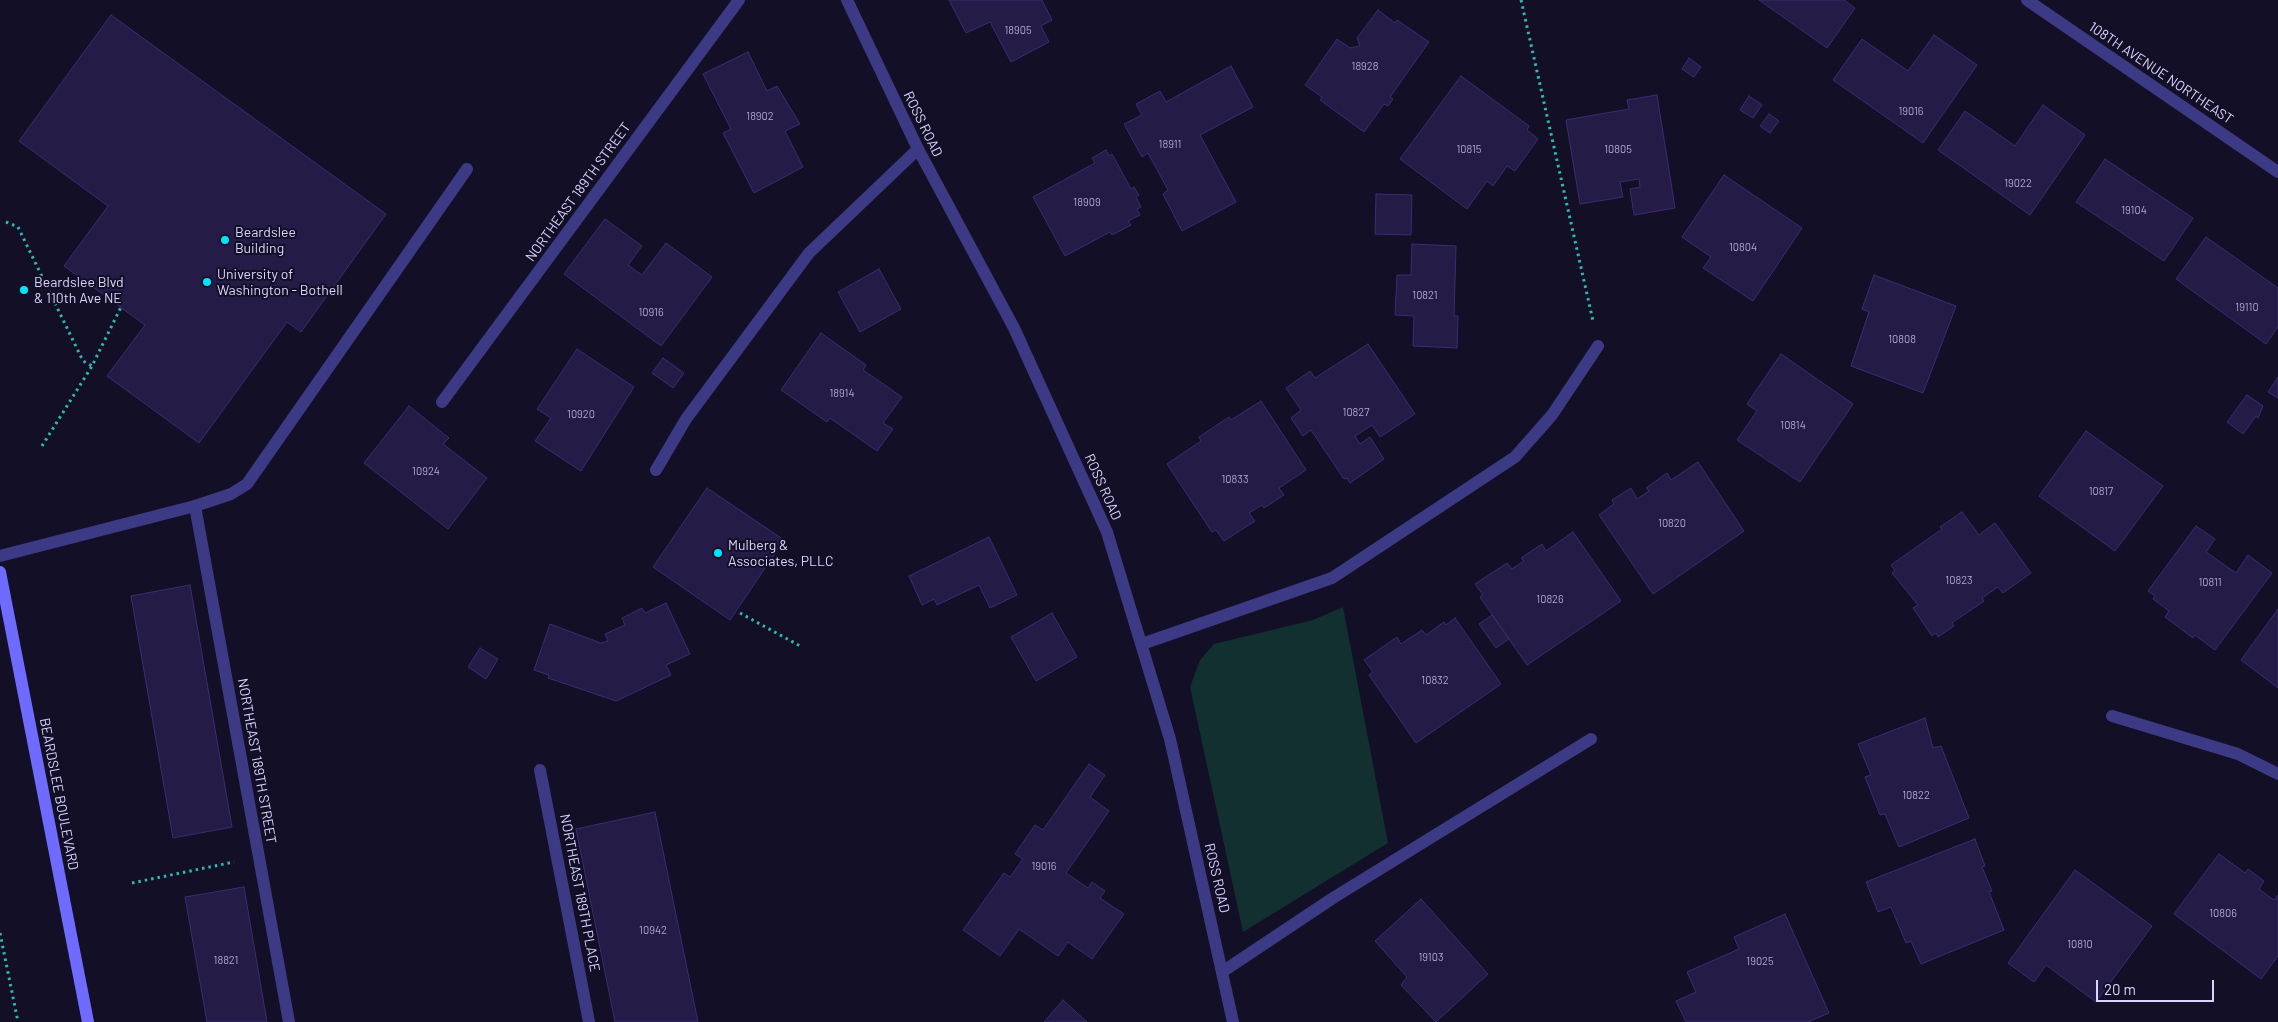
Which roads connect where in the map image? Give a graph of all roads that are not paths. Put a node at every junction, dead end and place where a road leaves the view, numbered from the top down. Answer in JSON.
{"nodes":[{"id":1,"x":739,"y":0,"type":"edge"},
{"id":2,"x":847,"y":0,"type":"edge"},
{"id":3,"x":2027,"y":0,"type":"edge"},
{"id":4,"x":918,"y":149,"type":"junction"},
{"id":5,"x":467,"y":169,"type":"dead end"},
{"id":6,"x":2278,"y":172,"type":"edge"},
{"id":7,"x":1598,"y":346,"type":"road end"},
{"id":8,"x":442,"y":402,"type":"dead end"},
{"id":9,"x":656,"y":470,"type":"dead end"},
{"id":10,"x":195,"y":506,"type":"junction"},
{"id":11,"x":0,"y":556,"type":"edge"},
{"id":12,"x":0,"y":572,"type":"edge"},
{"id":13,"x":1142,"y":644,"type":"junction"},
{"id":14,"x":2112,"y":716,"type":"dead end"},
{"id":15,"x":1590,"y":739,"type":"dead end"},
{"id":16,"x":540,"y":770,"type":"dead end"},
{"id":17,"x":2278,"y":774,"type":"edge"},
{"id":18,"x":1222,"y":972,"type":"junction"},
{"id":19,"x":88,"y":1022,"type":"edge"},
{"id":20,"x":289,"y":1022,"type":"edge"},
{"id":21,"x":589,"y":1022,"type":"edge"},
{"id":22,"x":1233,"y":1022,"type":"edge"}],
"edges":[{"from":1,"to":8,"type":"street","name":"NORTHEAST 189TH STREET"},
{"from":2,"to":4,"type":"street","name":"ROSS ROAD"},
{"from":3,"to":6,"type":"street","name":"108TH AVENUE NORTHEAST"},
{"from":4,"to":9,"type":"street"},
{"from":4,"to":13,"type":"street","name":"ROSS ROAD"},
{"from":5,"to":10,"type":"street"},
{"from":7,"to":13,"type":"street"},
{"from":10,"to":11,"type":"street"},
{"from":10,"to":20,"type":"street","name":"NORTHEAST 189TH STREET"},
{"from":12,"to":19,"type":"main road","name":"BEARDSLEE BOULEVARD"},
{"from":13,"to":18,"type":"street","name":"ROSS ROAD"},
{"from":14,"to":17,"type":"street"},
{"from":15,"to":18,"type":"street"},
{"from":16,"to":21,"type":"street","name":"NORTHEAST 189TH PLACE"},
{"from":18,"to":22,"type":"street","name":"ROSS ROAD"}]}
